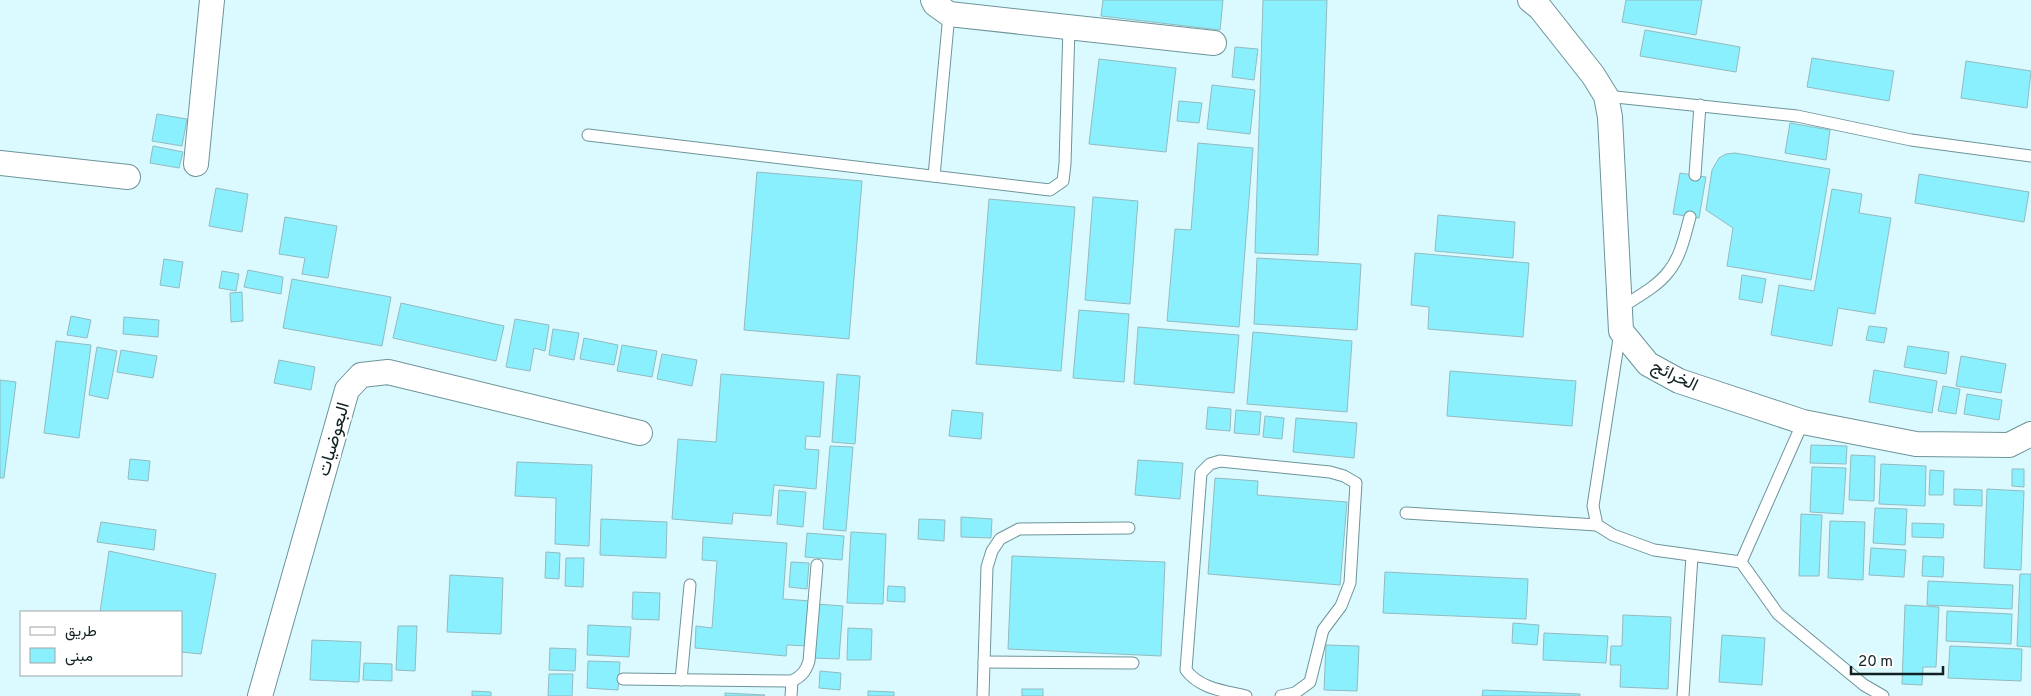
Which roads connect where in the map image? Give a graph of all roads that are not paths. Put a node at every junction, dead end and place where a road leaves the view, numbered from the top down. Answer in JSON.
{"nodes":[{"id":1,"x":212,"y":0,"type":"edge"},
{"id":2,"x":1530,"y":0,"type":"edge"},
{"id":3,"x":941,"y":7,"type":"edge"},
{"id":4,"x":1069,"y":27,"type":"junction"},
{"id":5,"x":1214,"y":43,"type":"dead end"},
{"id":6,"x":1606,"y":96,"type":"junction"},
{"id":7,"x":1700,"y":105,"type":"junction"},
{"id":8,"x":588,"y":135,"type":"dead end"},
{"id":9,"x":2031,"y":156,"type":"edge"},
{"id":10,"x":0,"y":163,"type":"edge"},
{"id":11,"x":196,"y":164,"type":"dead end"},
{"id":12,"x":1695,"y":175,"type":"dead end"},
{"id":13,"x":934,"y":176,"type":"junction"},
{"id":14,"x":128,"y":177,"type":"dead end"},
{"id":15,"x":1690,"y":217,"type":"dead end"},
{"id":16,"x":1620,"y":320,"type":"junction"},
{"id":17,"x":1803,"y":422,"type":"junction"},
{"id":18,"x":640,"y":433,"type":"dead end"},
{"id":19,"x":2031,"y":434,"type":"edge"},
{"id":20,"x":1406,"y":513,"type":"dead end"},
{"id":21,"x":1597,"y":525,"type":"junction"},
{"id":22,"x":1129,"y":528,"type":"dead end"},
{"id":23,"x":1692,"y":556,"type":"junction"},
{"id":24,"x":1741,"y":562,"type":"junction"},
{"id":25,"x":816,"y":565,"type":"dead end"},
{"id":26,"x":690,"y":584,"type":"dead end"},
{"id":27,"x":984,"y":662,"type":"junction"},
{"id":28,"x":1133,"y":663,"type":"dead end"},
{"id":29,"x":623,"y":679,"type":"dead end"},
{"id":30,"x":682,"y":680,"type":"junction"},
{"id":31,"x":792,"y":681,"type":"junction"},
{"id":32,"x":260,"y":696,"type":"edge"},
{"id":33,"x":791,"y":696,"type":"edge"},
{"id":34,"x":983,"y":696,"type":"edge"},
{"id":35,"x":1246,"y":696,"type":"edge"},
{"id":36,"x":1282,"y":696,"type":"edge"},
{"id":37,"x":1683,"y":696,"type":"edge"},
{"id":38,"x":1883,"y":696,"type":"edge"}],
"edges":[{"from":1,"to":11,"type":"street"},
{"from":2,"to":6,"type":"street"},
{"from":3,"to":4,"type":"street"},
{"from":3,"to":13,"type":"lane"},
{"from":4,"to":5,"type":"street"},
{"from":4,"to":13,"type":"lane"},
{"from":6,"to":7,"type":"lane"},
{"from":6,"to":16,"type":"street"},
{"from":7,"to":9,"type":"lane"},
{"from":7,"to":12,"type":"lane"},
{"from":8,"to":13,"type":"lane"},
{"from":10,"to":14,"type":"street"},
{"from":15,"to":16,"type":"lane"},
{"from":16,"to":17,"type":"street","name":"الخرائج"},
{"from":16,"to":21,"type":"lane"},
{"from":17,"to":19,"type":"street","name":"الخرائج"},
{"from":17,"to":24,"type":"lane"},
{"from":18,"to":32,"type":"street","name":"البعوضيات"},
{"from":20,"to":21,"type":"lane"},
{"from":21,"to":23,"type":"lane"},
{"from":22,"to":27,"type":"lane"},
{"from":23,"to":24,"type":"lane"},
{"from":23,"to":37,"type":"lane"},
{"from":24,"to":38,"type":"lane"},
{"from":25,"to":31,"type":"lane"},
{"from":26,"to":30,"type":"lane"},
{"from":27,"to":28,"type":"lane"},
{"from":27,"to":34,"type":"lane"},
{"from":29,"to":30,"type":"lane"},
{"from":30,"to":31,"type":"lane"},
{"from":31,"to":33,"type":"lane"},
{"from":35,"to":36,"type":"lane"}]}
